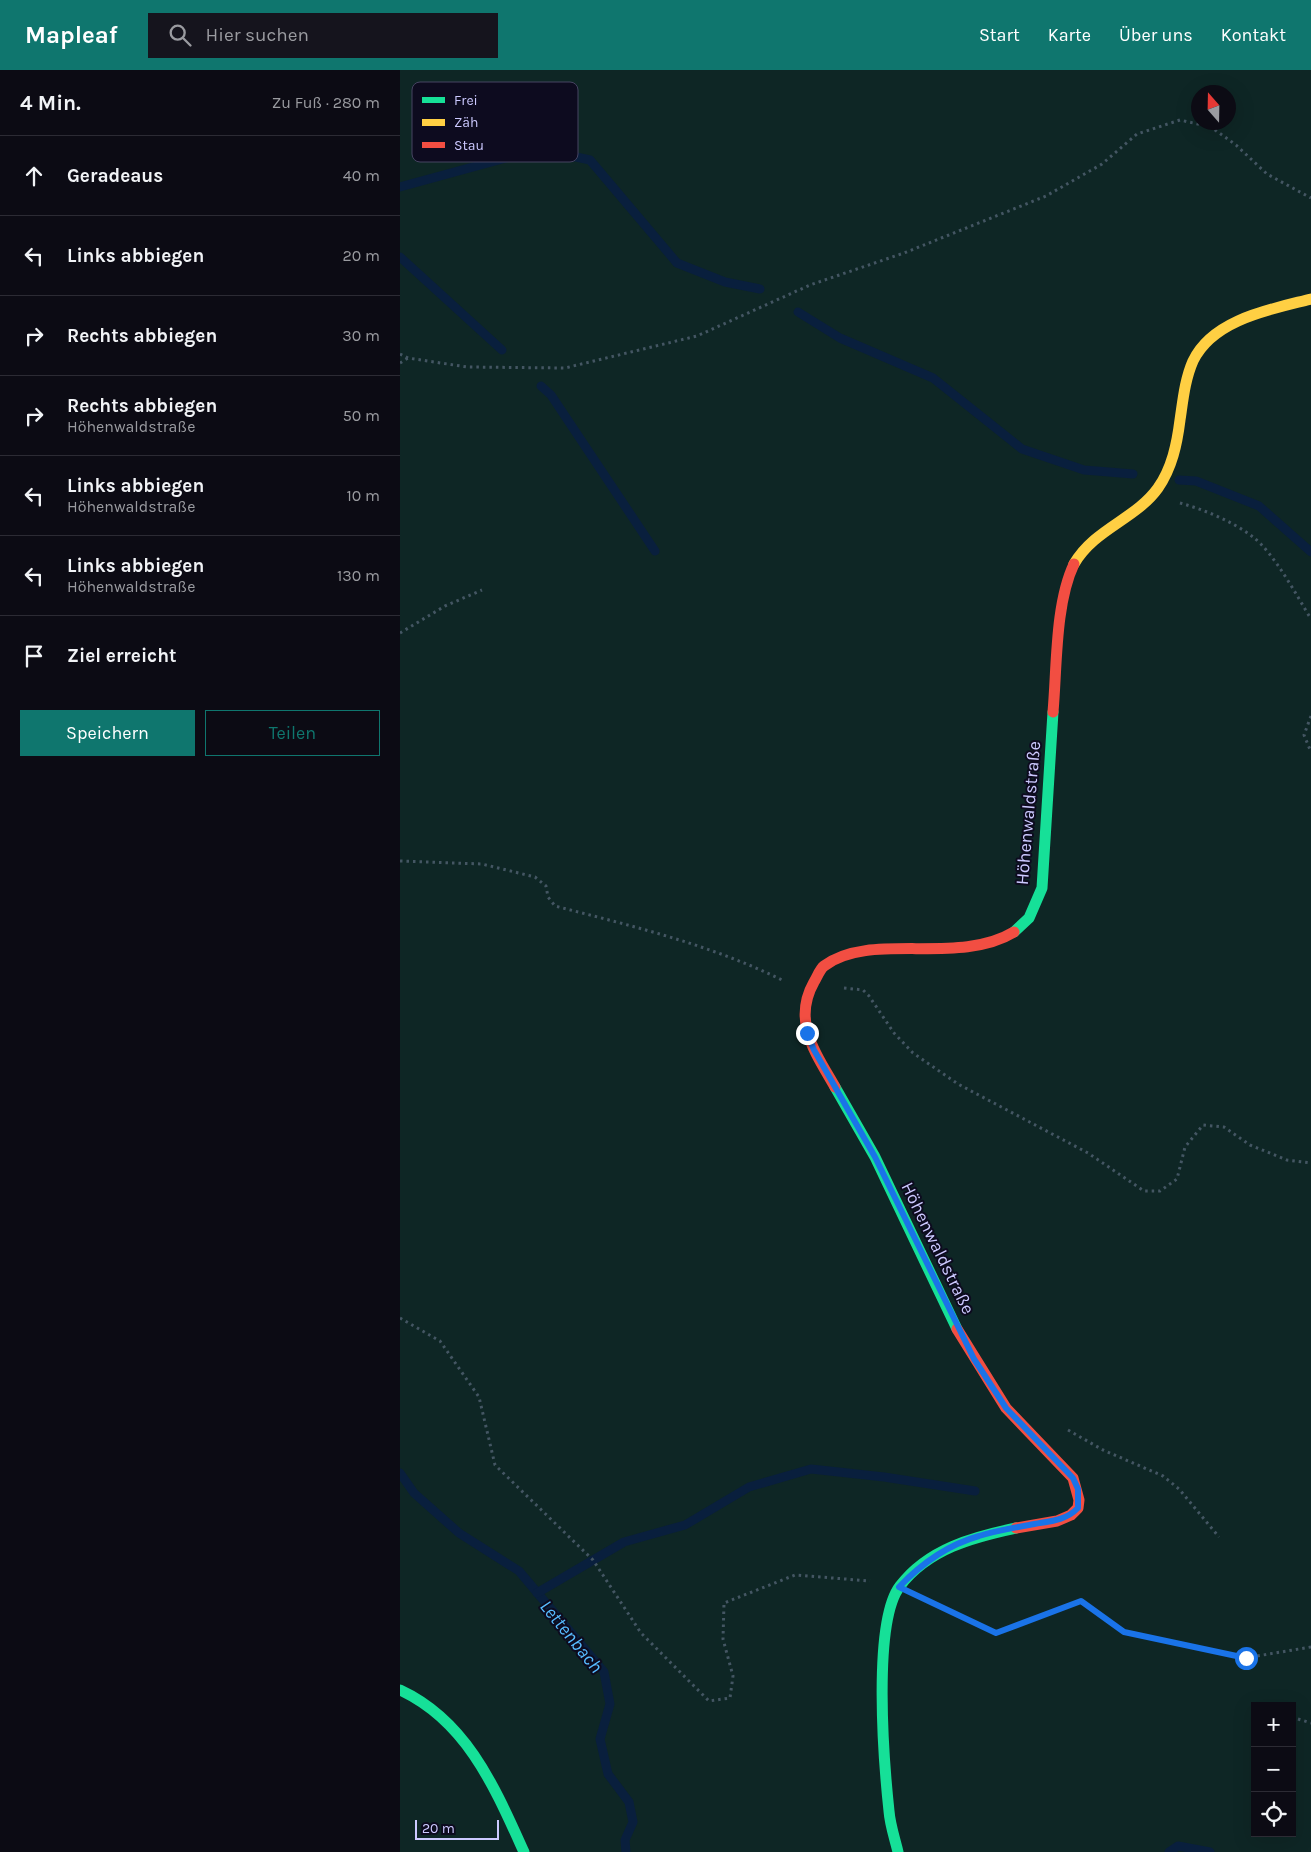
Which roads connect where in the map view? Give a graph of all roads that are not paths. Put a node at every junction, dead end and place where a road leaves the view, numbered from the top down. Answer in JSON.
{"nodes":[{"id":1,"x":1311,"y":299,"type":"edge"},
{"id":2,"x":400,"y":1690,"type":"edge"},
{"id":3,"x":524,"y":1852,"type":"edge"},
{"id":4,"x":898,"y":1852,"type":"edge"}],
"edges":[{"from":1,"to":4,"type":"street","name":"Höhenwaldstraße"},
{"from":2,"to":3,"type":"street"}]}
